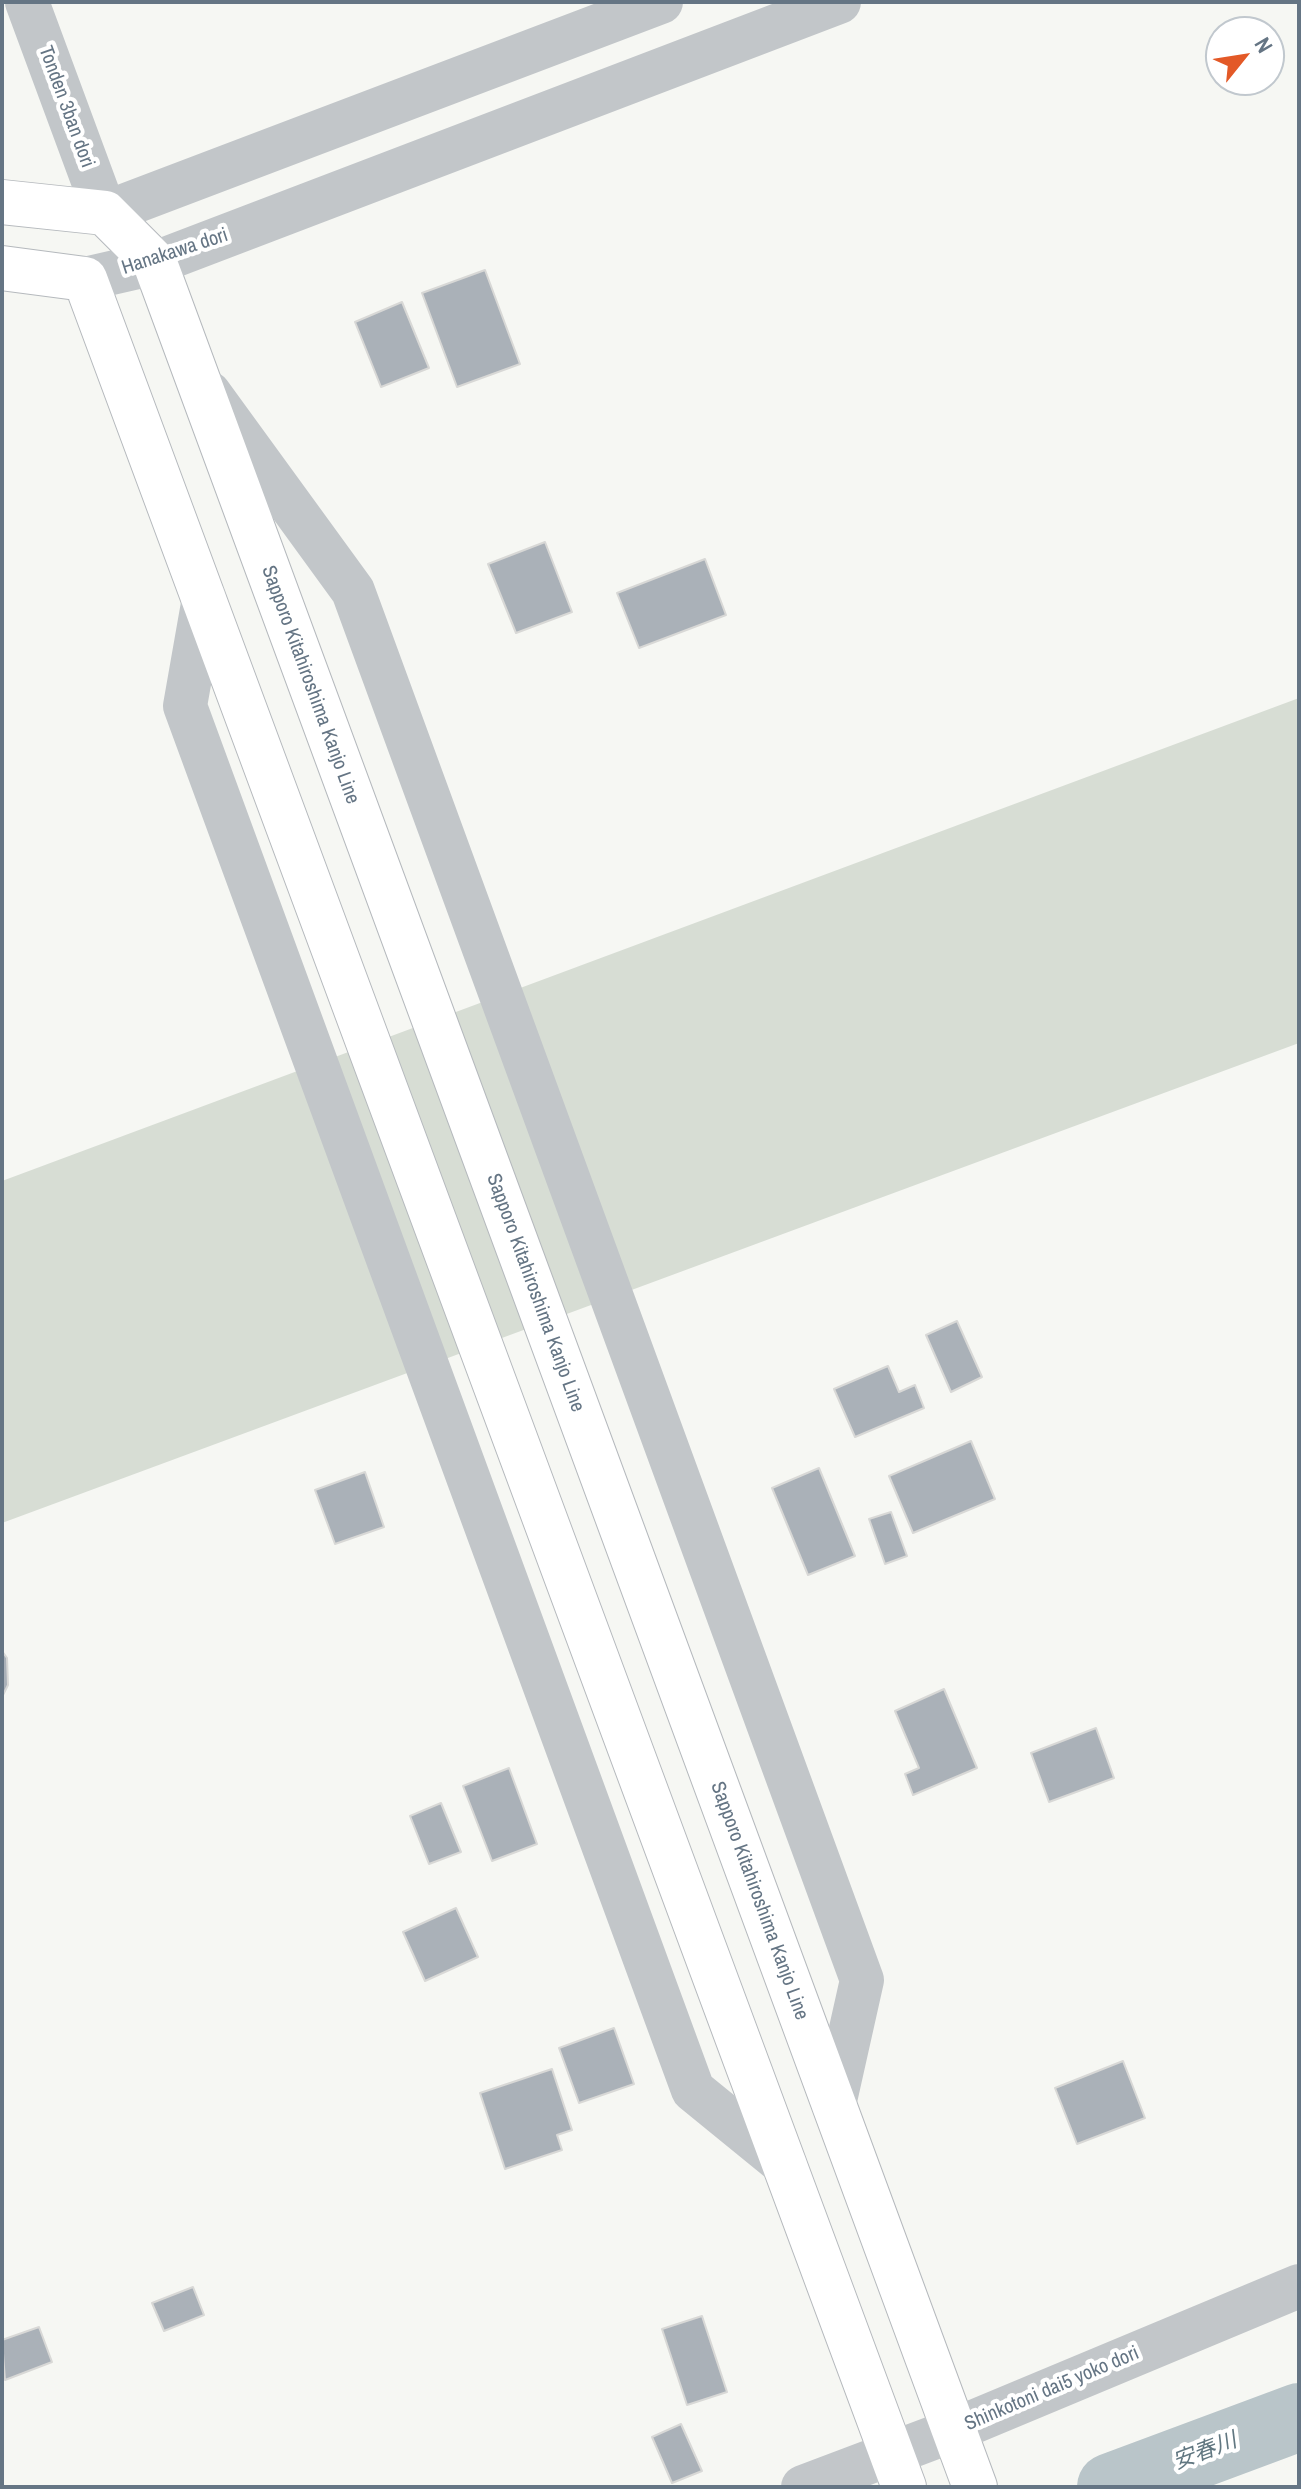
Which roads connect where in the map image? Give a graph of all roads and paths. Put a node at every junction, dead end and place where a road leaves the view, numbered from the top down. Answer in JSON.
{"nodes":[{"id":1,"x":27,"y":2,"type":"edge"},
{"id":2,"x":661,"y":2,"type":"edge"},
{"id":3,"x":839,"y":2,"type":"edge"},
{"id":4,"x":2,"y":202,"type":"edge"},
{"id":5,"x":105,"y":213,"type":"junction"},
{"id":6,"x":155,"y":263,"type":"junction"},
{"id":7,"x":2,"y":268,"type":"edge"},
{"id":8,"x":85,"y":279,"type":"junction"},
{"id":9,"x":196,"y":375,"type":"junction"},
{"id":10,"x":204,"y":598,"type":"junction"},
{"id":11,"x":834,"y":2105,"type":"junction"},
{"id":12,"x":785,"y":2165,"type":"junction"},
{"id":13,"x":1299,"y":2286,"type":"edge"},
{"id":14,"x":964,"y":2459,"type":"edge"},
{"id":15,"x":899,"y":2475,"type":"edge"},
{"id":16,"x":803,"y":2487,"type":"edge"}],
"edges":[{"from":1,"to":5,"type":"street","name":"Tonden 3ban dori"},
{"from":2,"to":5,"type":"street"},
{"from":3,"to":6,"type":"street","name":"Hanakawa dori"},
{"from":4,"to":5,"type":"main road"},
{"from":5,"to":6,"type":"main road","name":"Sapporo Kitahiroshima Kanjo Line"},
{"from":5,"to":8,"type":"street","name":"Hanakawa dori"},
{"from":6,"to":8,"type":"street","name":"Hanakawa dori"},
{"from":6,"to":9,"type":"main road","name":"Sapporo Kitahiroshima Kanjo Line"},
{"from":7,"to":8,"type":"main road"},
{"from":8,"to":10,"type":"main road"},
{"from":9,"to":11,"type":"main road","name":"Sapporo Kitahiroshima Kanjo Line"},
{"from":9,"to":11,"type":"street"},
{"from":10,"to":12,"type":"main road"},
{"from":10,"to":12,"type":"street"},
{"from":11,"to":14,"type":"main road","name":"Sapporo Kitahiroshima Kanjo Line"},
{"from":12,"to":15,"type":"main road"},
{"from":13,"to":14,"type":"street","name":"Shinkotoni dai5 yoko dori"},
{"from":14,"to":15,"type":"street","name":"Shinkotoni dai5 yoko dori"},
{"from":15,"to":16,"type":"street","name":"Shinkotoni dai5 yoko dori"}]}
